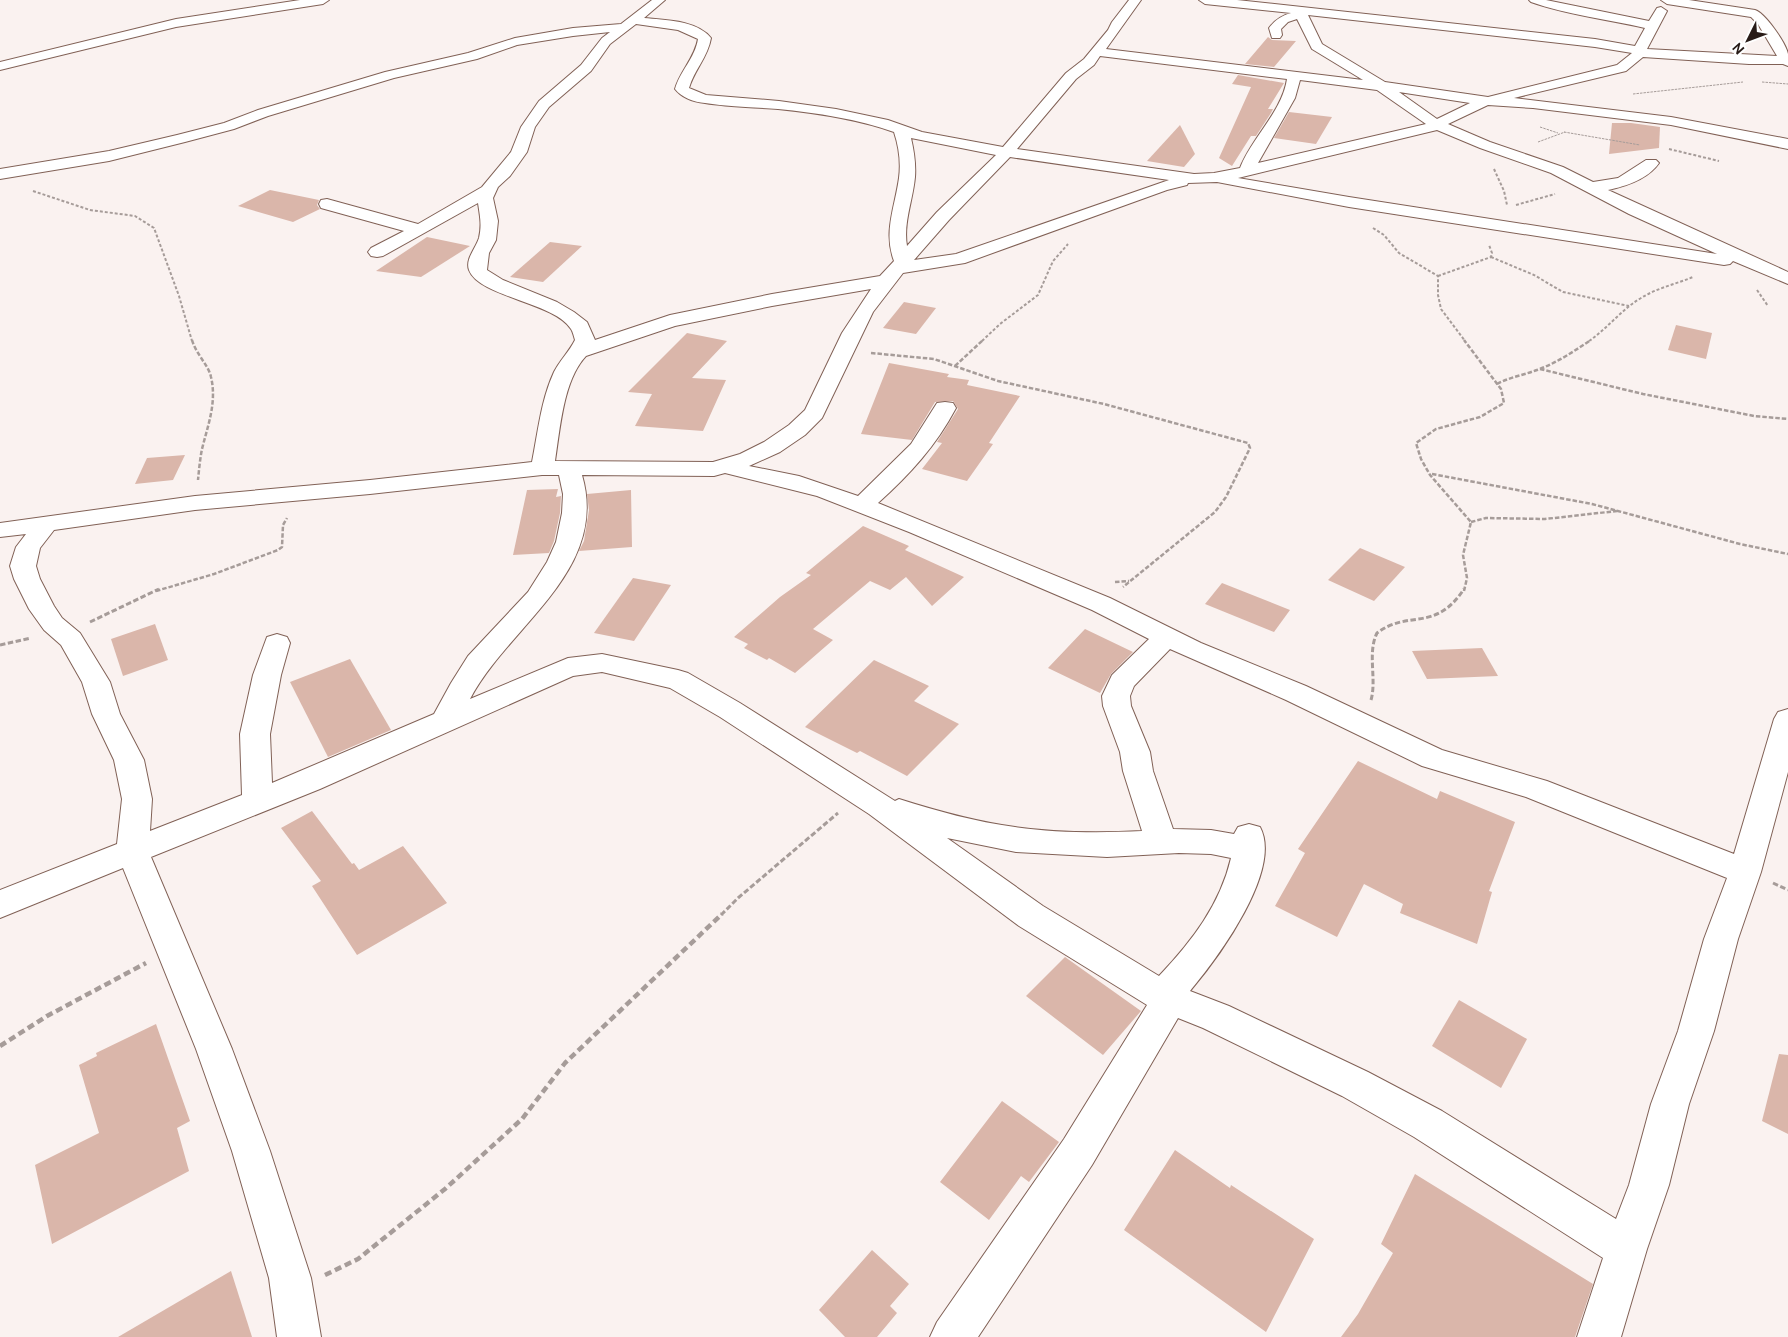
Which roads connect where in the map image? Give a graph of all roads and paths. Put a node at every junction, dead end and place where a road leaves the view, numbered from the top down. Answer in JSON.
{"nodes":[{"id":1,"x":323,"y":0,"type":"edge"},
{"id":2,"x":659,"y":0,"type":"edge"},
{"id":3,"x":1135,"y":0,"type":"edge"},
{"id":4,"x":1205,"y":0,"type":"edge"},
{"id":5,"x":1535,"y":0,"type":"edge"},
{"id":6,"x":1664,"y":6,"type":"edge"},
{"id":7,"x":1303,"y":12,"type":"junction"},
{"id":8,"x":628,"y":23,"type":"junction"},
{"id":9,"x":1652,"y":26,"type":"junction"},
{"id":10,"x":1276,"y":35,"type":"dead end"},
{"id":11,"x":1098,"y":52,"type":"junction"},
{"id":12,"x":1640,"y":52,"type":"junction"},
{"id":13,"x":1786,"y":57,"type":"edge"},
{"id":14,"x":0,"y":66,"type":"edge"},
{"id":15,"x":1294,"y":76,"type":"junction"},
{"id":16,"x":1750,"y":82,"type":"dead end"},
{"id":17,"x":1756,"y":82,"type":"dead end"},
{"id":18,"x":1788,"y":84,"type":"edge"},
{"id":19,"x":1381,"y":87,"type":"junction"},
{"id":20,"x":1631,"y":95,"type":"dead end"},
{"id":21,"x":1488,"y":101,"type":"junction"},
{"id":22,"x":1596,"y":112,"type":"junction"},
{"id":23,"x":1437,"y":125,"type":"junction"},
{"id":24,"x":901,"y":130,"type":"junction"},
{"id":25,"x":1788,"y":144,"type":"edge"},
{"id":26,"x":1497,"y":148,"type":"junction"},
{"id":27,"x":1007,"y":152,"type":"junction"},
{"id":28,"x":1526,"y":158,"type":"junction"},
{"id":29,"x":1651,"y":163,"type":"dead end"},
{"id":30,"x":1247,"y":171,"type":"junction"},
{"id":31,"x":0,"y":174,"type":"edge"},
{"id":32,"x":1214,"y":178,"type":"junction"},
{"id":33,"x":1194,"y":179,"type":"junction"},
{"id":34,"x":1593,"y":188,"type":"junction"},
{"id":35,"x":32,"y":191,"type":"dead end"},
{"id":36,"x":487,"y":191,"type":"junction"},
{"id":37,"x":1338,"y":200,"type":"junction"},
{"id":38,"x":327,"y":204,"type":"dead end"},
{"id":39,"x":1082,"y":216,"type":"junction"},
{"id":40,"x":1493,"y":224,"type":"junction"},
{"id":41,"x":418,"y":229,"type":"junction"},
{"id":42,"x":377,"y":252,"type":"dead end"},
{"id":43,"x":1491,"y":257,"type":"junction"},
{"id":44,"x":1722,"y":260,"type":"junction"},
{"id":45,"x":1760,"y":266,"type":"junction"},
{"id":46,"x":895,"y":270,"type":"junction"},
{"id":47,"x":1438,"y":276,"type":"junction"},
{"id":48,"x":1788,"y":279,"type":"edge"},
{"id":49,"x":1630,"y":306,"type":"junction"},
{"id":50,"x":844,"y":351,"type":"junction"},
{"id":51,"x":579,"y":352,"type":"junction"},
{"id":52,"x":955,"y":366,"type":"junction"},
{"id":53,"x":1540,"y":369,"type":"junction"},
{"id":54,"x":1497,"y":384,"type":"junction"},
{"id":55,"x":945,"y":408,"type":"dead end"},
{"id":56,"x":1788,"y":419,"type":"edge"},
{"id":57,"x":726,"y":466,"type":"junction"},
{"id":58,"x":542,"y":468,"type":"junction"},
{"id":59,"x":568,"y":468,"type":"junction"},
{"id":60,"x":1431,"y":474,"type":"junction"},
{"id":61,"x":317,"y":492,"type":"junction"},
{"id":62,"x":195,"y":503,"type":"junction"},
{"id":63,"x":862,"y":505,"type":"junction"},
{"id":64,"x":1619,"y":511,"type":"junction"},
{"id":65,"x":48,"y":522,"type":"junction"},
{"id":66,"x":1471,"y":522,"type":"junction"},
{"id":67,"x":0,"y":530,"type":"edge"},
{"id":68,"x":1788,"y":554,"type":"edge"},
{"id":69,"x":1100,"y":604,"type":"junction"},
{"id":70,"x":66,"y":635,"type":"junction"},
{"id":71,"x":1166,"y":637,"type":"junction"},
{"id":72,"x":277,"y":643,"type":"dead end"},
{"id":73,"x":446,"y":719,"type":"junction"},
{"id":74,"x":1788,"y":719,"type":"edge"},
{"id":75,"x":1359,"y":723,"type":"junction"},
{"id":76,"x":871,"y":799,"type":"junction"},
{"id":77,"x":258,"y":801,"type":"junction"},
{"id":78,"x":1162,"y":842,"type":"junction"},
{"id":79,"x":132,"y":850,"type":"junction"},
{"id":80,"x":1745,"y":872,"type":"junction"},
{"id":81,"x":0,"y":904,"type":"edge"},
{"id":82,"x":173,"y":949,"type":"junction"},
{"id":83,"x":1166,"y":998,"type":"junction"},
{"id":84,"x":0,"y":1046,"type":"edge"},
{"id":85,"x":1626,"y":1249,"type":"junction"},
{"id":86,"x":290,"y":1278,"type":"junction"},
{"id":87,"x":299,"y":1337,"type":"edge"},
{"id":88,"x":952,"y":1337,"type":"edge"},
{"id":89,"x":1599,"y":1337,"type":"edge"}],
"edges":[{"from":1,"to":14,"type":"street"},
{"from":2,"to":8,"type":"street"},
{"from":3,"to":11,"type":"street"},
{"from":4,"to":7,"type":"street"},
{"from":5,"to":9,"type":"street"},
{"from":6,"to":9,"type":"street"},
{"from":6,"to":13,"type":"street"},
{"from":7,"to":10,"type":"street"},
{"from":7,"to":12,"type":"street"},
{"from":7,"to":19,"type":"street"},
{"from":8,"to":24,"type":"street"},
{"from":8,"to":31,"type":"street"},
{"from":8,"to":36,"type":"street"},
{"from":9,"to":12,"type":"street"},
{"from":11,"to":15,"type":"street"},
{"from":11,"to":27,"type":"street"},
{"from":12,"to":13,"type":"street"},
{"from":12,"to":21,"type":"street"},
{"from":15,"to":19,"type":"street"},
{"from":15,"to":30,"type":"street"},
{"from":16,"to":20,"type":"path"},
{"from":17,"to":18,"type":"path"},
{"from":19,"to":21,"type":"street"},
{"from":19,"to":23,"type":"street"},
{"from":21,"to":22,"type":"street"},
{"from":21,"to":23,"type":"street"},
{"from":22,"to":25,"type":"street"},
{"from":22,"to":28,"type":"path"},
{"from":23,"to":26,"type":"street"},
{"from":23,"to":30,"type":"street"},
{"from":24,"to":27,"type":"street"},
{"from":24,"to":46,"type":"street"},
{"from":26,"to":28,"type":"street"},
{"from":26,"to":34,"type":"path"},
{"from":27,"to":33,"type":"street"},
{"from":27,"to":46,"type":"street"},
{"from":28,"to":34,"type":"street"},
{"from":29,"to":34,"type":"street"},
{"from":30,"to":32,"type":"street"},
{"from":32,"to":33,"type":"street"},
{"from":32,"to":37,"type":"street"},
{"from":33,"to":39,"type":"street"},
{"from":34,"to":45,"type":"street"},
{"from":35,"to":62,"type":"path"},
{"from":36,"to":41,"type":"street"},
{"from":36,"to":51,"type":"street"},
{"from":37,"to":40,"type":"street"},
{"from":37,"to":47,"type":"path"},
{"from":38,"to":41,"type":"street"},
{"from":39,"to":46,"type":"street"},
{"from":39,"to":52,"type":"path"},
{"from":40,"to":43,"type":"path"},
{"from":40,"to":44,"type":"street"},
{"from":41,"to":42,"type":"street"},
{"from":43,"to":47,"type":"path"},
{"from":43,"to":49,"type":"path"},
{"from":44,"to":45,"type":"street"},
{"from":44,"to":49,"type":"path"},
{"from":45,"to":48,"type":"street"},
{"from":46,"to":50,"type":"street"},
{"from":46,"to":51,"type":"street"},
{"from":47,"to":54,"type":"path"},
{"from":49,"to":53,"type":"path"},
{"from":50,"to":52,"type":"path"},
{"from":50,"to":57,"type":"street"},
{"from":51,"to":58,"type":"street"},
{"from":52,"to":69,"type":"path"},
{"from":53,"to":54,"type":"path"},
{"from":53,"to":56,"type":"path"},
{"from":54,"to":60,"type":"path"},
{"from":55,"to":63,"type":"street"},
{"from":57,"to":59,"type":"street"},
{"from":57,"to":63,"type":"street"},
{"from":58,"to":59,"type":"street"},
{"from":58,"to":61,"type":"street"},
{"from":59,"to":73,"type":"street"},
{"from":60,"to":64,"type":"path"},
{"from":60,"to":66,"type":"path"},
{"from":61,"to":62,"type":"street"},
{"from":61,"to":70,"type":"path"},
{"from":62,"to":65,"type":"street"},
{"from":63,"to":69,"type":"street"},
{"from":64,"to":66,"type":"path"},
{"from":64,"to":68,"type":"path"},
{"from":65,"to":67,"type":"street"},
{"from":65,"to":70,"type":"street"},
{"from":66,"to":75,"type":"path"},
{"from":69,"to":71,"type":"street"},
{"from":70,"to":79,"type":"street"},
{"from":71,"to":75,"type":"street"},
{"from":71,"to":78,"type":"street"},
{"from":72,"to":77,"type":"street"},
{"from":73,"to":76,"type":"street"},
{"from":73,"to":77,"type":"street"},
{"from":74,"to":80,"type":"street"},
{"from":75,"to":80,"type":"street"},
{"from":76,"to":78,"type":"street"},
{"from":76,"to":83,"type":"street"},
{"from":76,"to":86,"type":"path"},
{"from":77,"to":79,"type":"street"},
{"from":78,"to":83,"type":"street"},
{"from":79,"to":81,"type":"street"},
{"from":79,"to":82,"type":"street"},
{"from":80,"to":85,"type":"street"},
{"from":82,"to":84,"type":"path"},
{"from":82,"to":86,"type":"street"},
{"from":83,"to":85,"type":"street"},
{"from":83,"to":88,"type":"street"},
{"from":85,"to":89,"type":"street"},
{"from":86,"to":87,"type":"street"}]}
